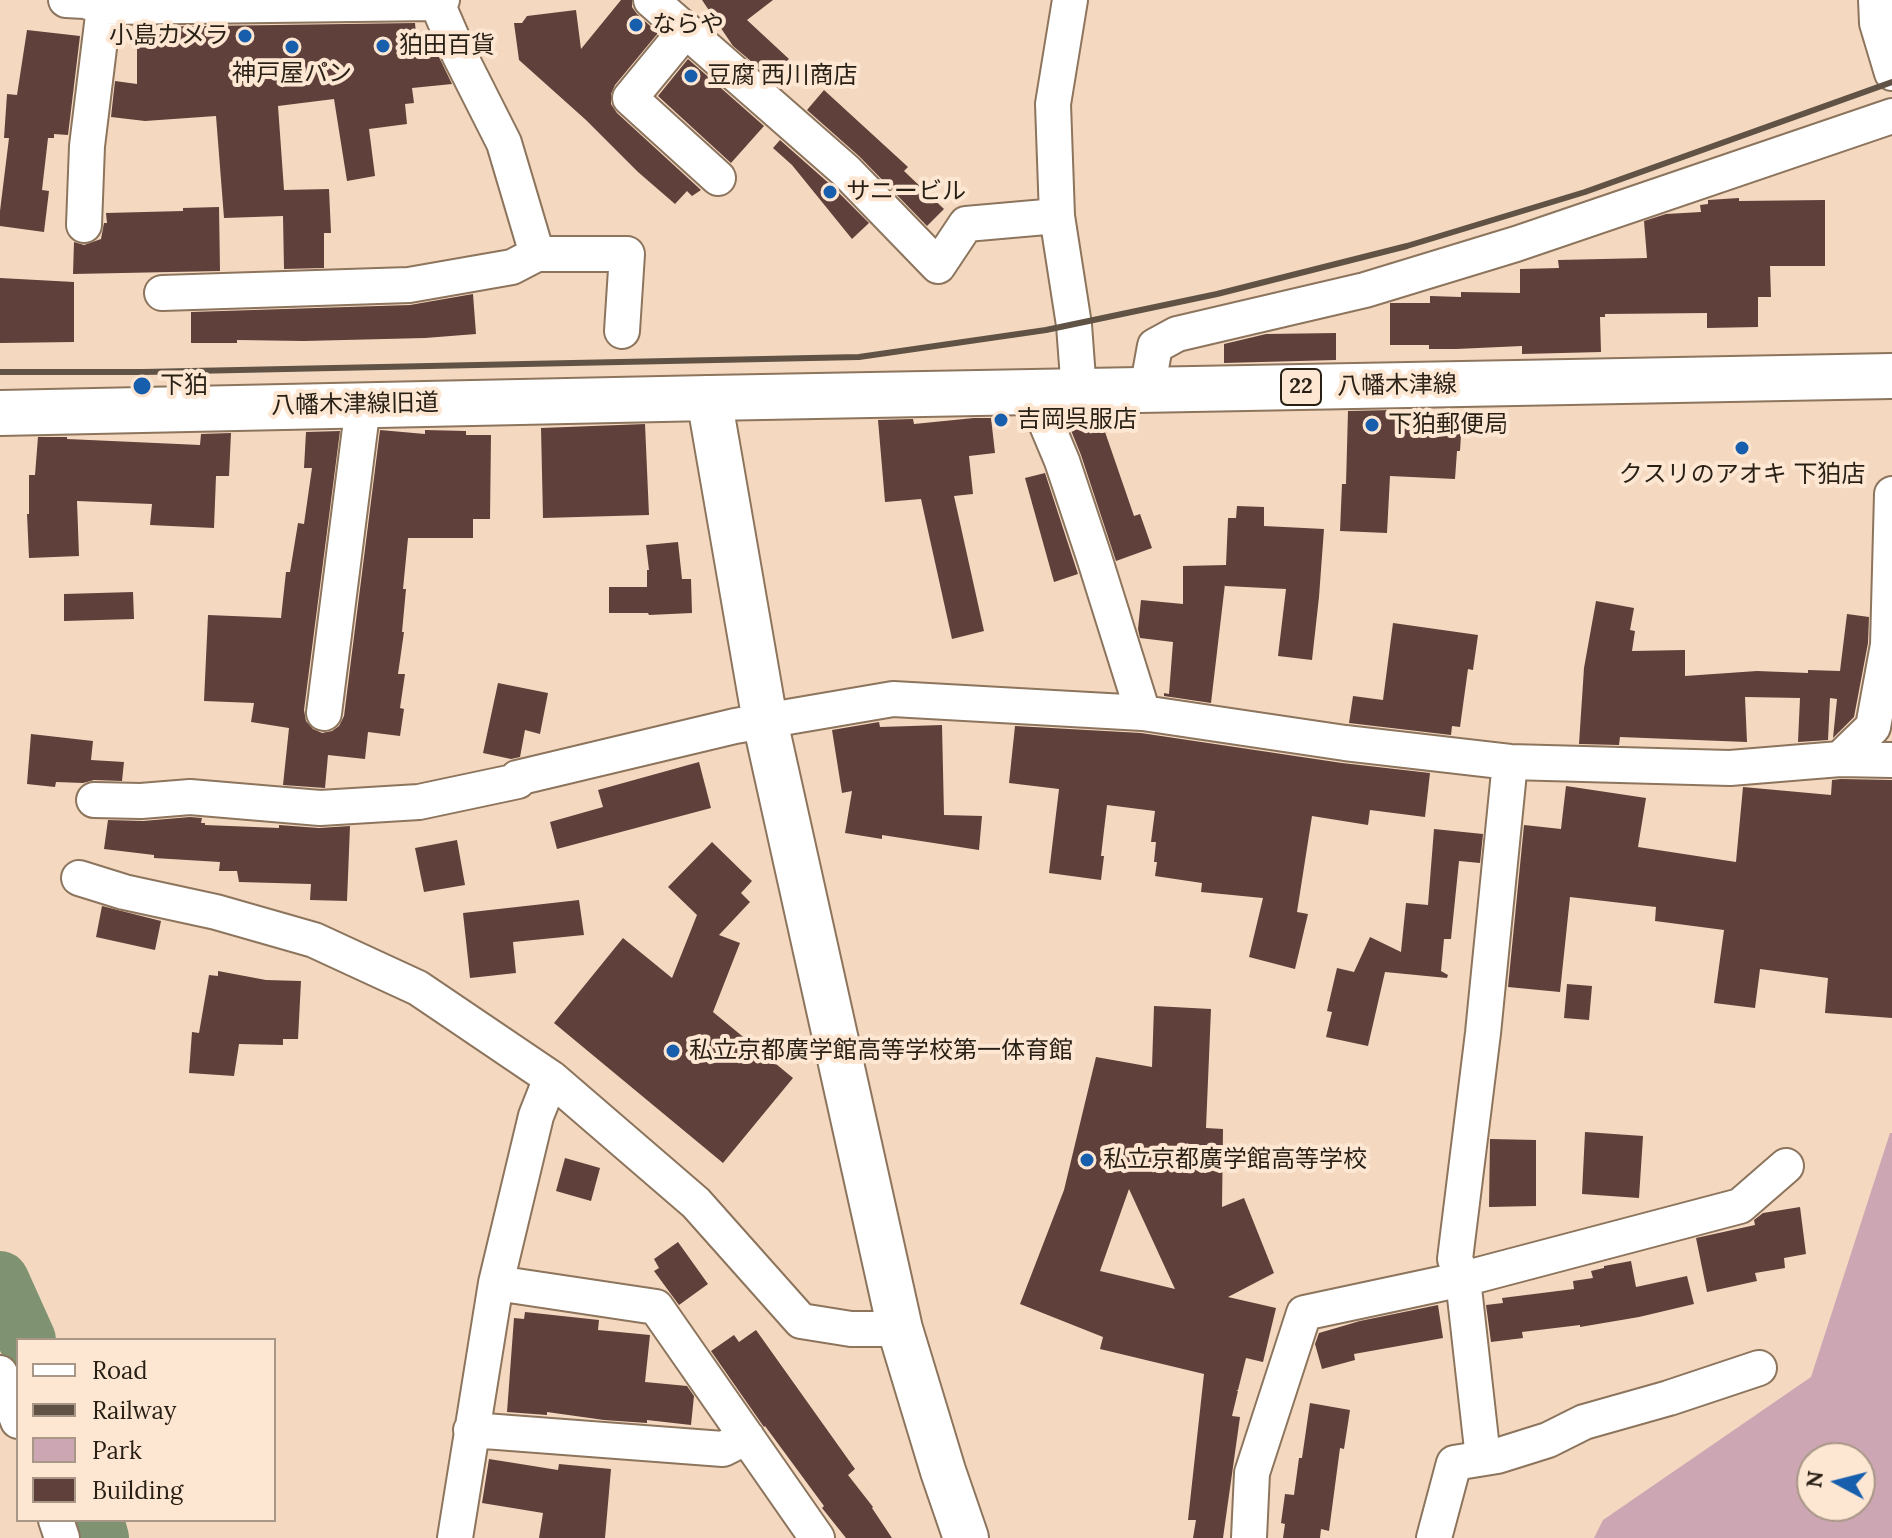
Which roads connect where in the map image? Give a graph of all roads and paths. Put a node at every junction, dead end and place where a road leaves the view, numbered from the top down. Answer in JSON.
{"nodes":[{"id":1,"x":66,"y":0,"type":"edge"},
{"id":2,"x":651,"y":0,"type":"edge"},
{"id":3,"x":1070,"y":0,"type":"edge"},
{"id":4,"x":1876,"y":0,"type":"edge"},
{"id":5,"x":440,"y":1,"type":"edge"},
{"id":6,"x":104,"y":7,"type":"junction"},
{"id":7,"x":686,"y":30,"type":"junction"},
{"id":8,"x":1892,"y":73,"type":"edge"},
{"id":9,"x":1892,"y":116,"type":"edge"},
{"id":10,"x":718,"y":178,"type":"dead end"},
{"id":11,"x":1057,"y":216,"type":"junction"},
{"id":12,"x":84,"y":225,"type":"dead end"},
{"id":13,"x":537,"y":254,"type":"junction"},
{"id":14,"x":162,"y":293,"type":"dead end"},
{"id":15,"x":622,"y":331,"type":"dead end"},
{"id":16,"x":1892,"y":376,"type":"edge"},
{"id":17,"x":1147,"y":390,"type":"junction"},
{"id":18,"x":1033,"y":392,"type":"junction"},
{"id":19,"x":1079,"y":392,"type":"junction"},
{"id":20,"x":709,"y":398,"type":"junction"},
{"id":21,"x":363,"y":405,"type":"junction"},
{"id":22,"x":0,"y":413,"type":"edge"},
{"id":23,"x":1892,"y":494,"type":"edge"},
{"id":24,"x":324,"y":713,"type":"dead end"},
{"id":25,"x":1143,"y":713,"type":"junction"},
{"id":26,"x":765,"y":721,"type":"junction"},
{"id":27,"x":1840,"y":759,"type":"junction"},
{"id":28,"x":1892,"y":760,"type":"edge"},
{"id":29,"x":1510,"y":762,"type":"junction"},
{"id":30,"x":94,"y":800,"type":"dead end"},
{"id":31,"x":79,"y":878,"type":"dead end"},
{"id":32,"x":551,"y":1078,"type":"junction"},
{"id":33,"x":1786,"y":1166,"type":"dead end"},
{"id":34,"x":1463,"y":1279,"type":"junction"},
{"id":35,"x":496,"y":1283,"type":"junction"},
{"id":36,"x":900,"y":1329,"type":"junction"},
{"id":37,"x":1759,"y":1368,"type":"dead end"},
{"id":38,"x":0,"y":1373,"type":"edge"},
{"id":39,"x":16,"y":1416,"type":"edge"},
{"id":40,"x":471,"y":1430,"type":"junction"},
{"id":41,"x":747,"y":1437,"type":"junction"},
{"id":42,"x":1483,"y":1458,"type":"junction"},
{"id":43,"x":455,"y":1538,"type":"edge"},
{"id":44,"x":817,"y":1538,"type":"edge"},
{"id":45,"x":966,"y":1538,"type":"edge"},
{"id":46,"x":1249,"y":1538,"type":"edge"},
{"id":47,"x":1434,"y":1538,"type":"edge"}],
"edges":[{"from":1,"to":6,"type":"street"},
{"from":2,"to":7,"type":"street"},
{"from":3,"to":11,"type":"street"},
{"from":4,"to":8,"type":"street"},
{"from":5,"to":6,"type":"street"},
{"from":5,"to":13,"type":"street"},
{"from":6,"to":12,"type":"street"},
{"from":7,"to":10,"type":"street"},
{"from":7,"to":11,"type":"street"},
{"from":9,"to":17,"type":"street"},
{"from":11,"to":19,"type":"street"},
{"from":13,"to":14,"type":"street"},
{"from":13,"to":15,"type":"street"},
{"from":16,"to":17,"type":"street","name":"八幡木津線","number":"22"},
{"from":17,"to":19,"type":"street","name":"八幡木津線","number":"22"},
{"from":18,"to":19,"type":"street","name":"八幡木津線","number":"22"},
{"from":18,"to":20,"type":"street","name":"八幡木津線","number":"22"},
{"from":18,"to":25,"type":"street"},
{"from":20,"to":21,"type":"street","name":"八幡木津線旧道"},
{"from":20,"to":26,"type":"street"},
{"from":21,"to":22,"type":"street","name":"八幡木津線旧道"},
{"from":21,"to":24,"type":"street"},
{"from":23,"to":27,"type":"street"},
{"from":25,"to":26,"type":"street"},
{"from":25,"to":29,"type":"street"},
{"from":26,"to":30,"type":"street"},
{"from":26,"to":36,"type":"street"},
{"from":27,"to":28,"type":"street"},
{"from":27,"to":29,"type":"street"},
{"from":29,"to":34,"type":"street"},
{"from":31,"to":32,"type":"street"},
{"from":32,"to":35,"type":"street"},
{"from":32,"to":36,"type":"street"},
{"from":33,"to":34,"type":"street"},
{"from":34,"to":42,"type":"street"},
{"from":34,"to":46,"type":"street"},
{"from":35,"to":40,"type":"street"},
{"from":35,"to":41,"type":"street"},
{"from":36,"to":45,"type":"street"},
{"from":37,"to":42,"type":"street"},
{"from":38,"to":39,"type":"street"},
{"from":40,"to":41,"type":"street"},
{"from":40,"to":43,"type":"street"},
{"from":41,"to":44,"type":"street"},
{"from":42,"to":47,"type":"street"}]}
